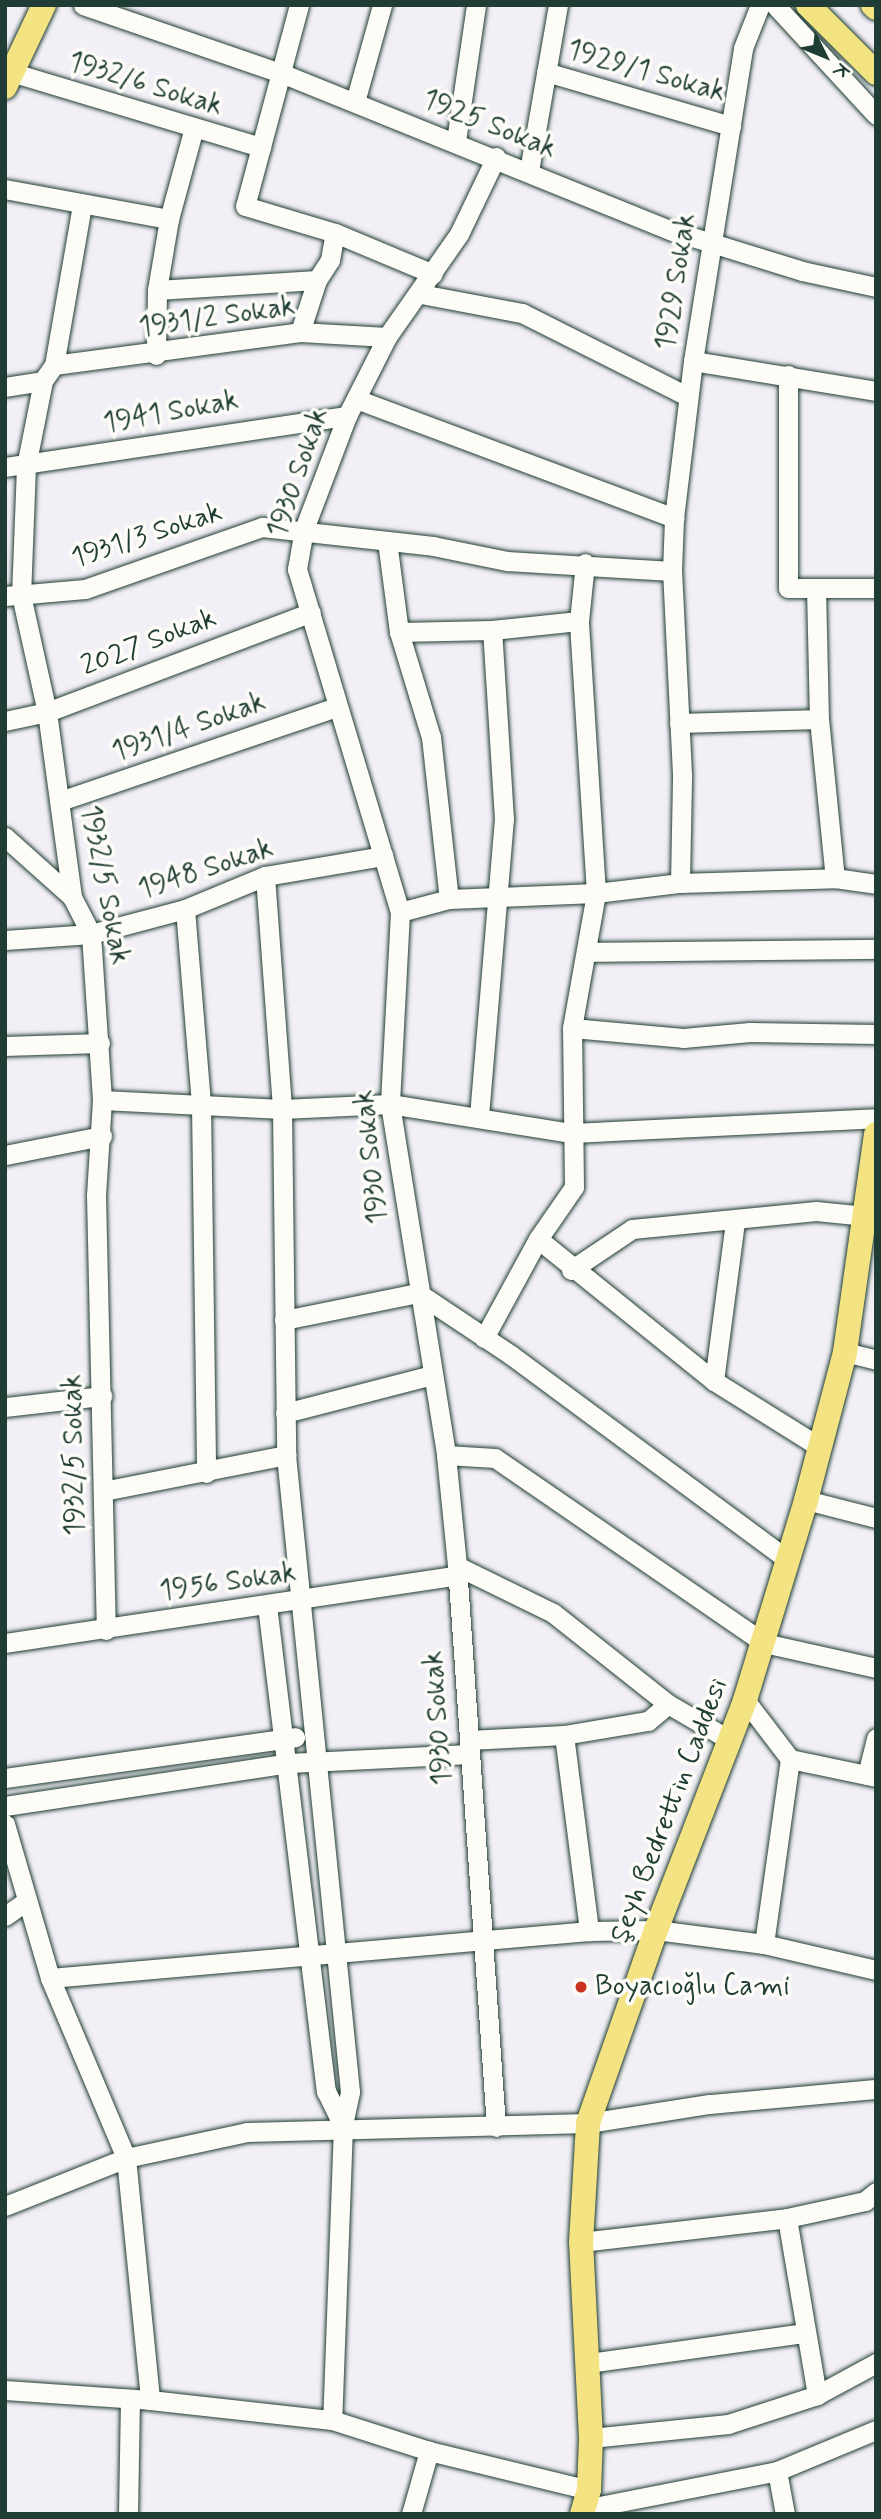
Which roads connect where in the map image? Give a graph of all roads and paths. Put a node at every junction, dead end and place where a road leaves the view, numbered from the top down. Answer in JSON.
{"nodes":[{"id":1,"x":44,"y":5,"type":"edge"},
{"id":2,"x":83,"y":5,"type":"edge"},
{"id":3,"x":299,"y":5,"type":"edge"},
{"id":4,"x":382,"y":5,"type":"edge"},
{"id":5,"x":476,"y":5,"type":"edge"},
{"id":6,"x":558,"y":5,"type":"edge"},
{"id":7,"x":761,"y":5,"type":"edge"},
{"id":8,"x":775,"y":5,"type":"edge"},
{"id":9,"x":808,"y":5,"type":"edge"},
{"id":10,"x":546,"y":72,"type":"junction"},
{"id":11,"x":281,"y":73,"type":"junction"},
{"id":12,"x":876,"y":73,"type":"edge"},
{"id":13,"x":9,"y":80,"type":"edge"},
{"id":14,"x":355,"y":102,"type":"junction"},
{"id":15,"x":876,"y":115,"type":"edge"},
{"id":16,"x":731,"y":125,"type":"junction"},
{"id":17,"x":193,"y":131,"type":"junction"},
{"id":18,"x":456,"y":141,"type":"junction"},
{"id":19,"x":261,"y":147,"type":"junction"},
{"id":20,"x":496,"y":157,"type":"junction"},
{"id":21,"x":529,"y":171,"type":"junction"},
{"id":22,"x":5,"y":189,"type":"edge"},
{"id":23,"x":82,"y":205,"type":"junction"},
{"id":24,"x":169,"y":219,"type":"junction"},
{"id":25,"x":335,"y":233,"type":"junction"},
{"id":26,"x":712,"y":243,"type":"junction"},
{"id":27,"x":433,"y":274,"type":"junction"},
{"id":28,"x":317,"y":280,"type":"junction"},
{"id":29,"x":876,"y":287,"type":"edge"},
{"id":30,"x":158,"y":290,"type":"junction"},
{"id":31,"x":421,"y":294,"type":"junction"},
{"id":32,"x":300,"y":332,"type":"junction"},
{"id":33,"x":387,"y":337,"type":"junction"},
{"id":34,"x":156,"y":355,"type":"junction"},
{"id":35,"x":693,"y":361,"type":"junction"},
{"id":36,"x":49,"y":373,"type":"junction"},
{"id":37,"x":788,"y":375,"type":"junction"},
{"id":38,"x":5,"y":387,"type":"edge"},
{"id":39,"x":876,"y":391,"type":"edge"},
{"id":40,"x":687,"y":396,"type":"junction"},
{"id":41,"x":352,"y":408,"type":"junction"},
{"id":42,"x":26,"y":466,"type":"junction"},
{"id":43,"x":5,"y":467,"type":"edge"},
{"id":44,"x":674,"y":518,"type":"junction"},
{"id":45,"x":304,"y":529,"type":"junction"},
{"id":46,"x":387,"y":541,"type":"junction"},
{"id":47,"x":584,"y":563,"type":"junction"},
{"id":48,"x":671,"y":571,"type":"junction"},
{"id":49,"x":816,"y":588,"type":"junction"},
{"id":50,"x":876,"y":588,"type":"edge"},
{"id":51,"x":13,"y":596,"type":"edge"},
{"id":52,"x":311,"y":612,"type":"junction"},
{"id":53,"x":579,"y":621,"type":"junction"},
{"id":54,"x":492,"y":630,"type":"junction"},
{"id":55,"x":399,"y":632,"type":"junction"},
{"id":56,"x":337,"y":707,"type":"junction"},
{"id":57,"x":47,"y":712,"type":"junction"},
{"id":58,"x":819,"y":719,"type":"junction"},
{"id":59,"x":5,"y":720,"type":"edge"},
{"id":60,"x":679,"y":723,"type":"junction"},
{"id":61,"x":60,"y":801,"type":"junction"},
{"id":62,"x":7,"y":840,"type":"edge"},
{"id":63,"x":383,"y":856,"type":"junction"},
{"id":64,"x":265,"y":876,"type":"junction"},
{"id":65,"x":835,"y":878,"type":"junction"},
{"id":66,"x":680,"y":883,"type":"junction"},
{"id":67,"x":876,"y":884,"type":"edge"},
{"id":68,"x":596,"y":893,"type":"junction"},
{"id":69,"x":72,"y":897,"type":"junction"},
{"id":70,"x":495,"y":897,"type":"junction"},
{"id":71,"x":449,"y":899,"type":"junction"},
{"id":72,"x":185,"y":909,"type":"junction"},
{"id":73,"x":400,"y":912,"type":"junction"},
{"id":74,"x":91,"y":934,"type":"junction"},
{"id":75,"x":5,"y":940,"type":"edge"},
{"id":76,"x":876,"y":949,"type":"edge"},
{"id":77,"x":586,"y":952,"type":"junction"},
{"id":78,"x":572,"y":1028,"type":"junction"},
{"id":79,"x":876,"y":1034,"type":"edge"},
{"id":80,"x":100,"y":1043,"type":"junction"},
{"id":81,"x":5,"y":1046,"type":"edge"},
{"id":82,"x":102,"y":1100,"type":"junction"},
{"id":83,"x":201,"y":1104,"type":"junction"},
{"id":84,"x":390,"y":1104,"type":"junction"},
{"id":85,"x":282,"y":1109,"type":"junction"},
{"id":86,"x":479,"y":1116,"type":"junction"},
{"id":87,"x":876,"y":1118,"type":"edge"},
{"id":88,"x":572,"y":1133,"type":"junction"},
{"id":89,"x":876,"y":1134,"type":"edge"},
{"id":90,"x":102,"y":1136,"type":"junction"},
{"id":91,"x":5,"y":1156,"type":"edge"},
{"id":92,"x":869,"y":1215,"type":"edge"},
{"id":93,"x":735,"y":1222,"type":"junction"},
{"id":94,"x":538,"y":1239,"type":"junction"},
{"id":95,"x":571,"y":1270,"type":"junction"},
{"id":96,"x":418,"y":1293,"type":"junction"},
{"id":97,"x":284,"y":1320,"type":"junction"},
{"id":98,"x":484,"y":1338,"type":"junction"},
{"id":99,"x":845,"y":1352,"type":"junction"},
{"id":100,"x":876,"y":1360,"type":"edge"},
{"id":101,"x":432,"y":1375,"type":"junction"},
{"id":102,"x":713,"y":1381,"type":"junction"},
{"id":103,"x":102,"y":1396,"type":"junction"},
{"id":104,"x":5,"y":1407,"type":"edge"},
{"id":105,"x":285,"y":1413,"type":"junction"},
{"id":106,"x":818,"y":1447,"type":"junction"},
{"id":107,"x":286,"y":1455,"type":"junction"},
{"id":108,"x":446,"y":1455,"type":"junction"},
{"id":109,"x":206,"y":1473,"type":"junction"},
{"id":110,"x":103,"y":1491,"type":"junction"},
{"id":111,"x":806,"y":1500,"type":"junction"},
{"id":112,"x":876,"y":1518,"type":"edge"},
{"id":113,"x":788,"y":1560,"type":"junction"},
{"id":114,"x":458,"y":1570,"type":"junction"},
{"id":115,"x":300,"y":1602,"type":"junction"},
{"id":116,"x":267,"y":1605,"type":"junction"},
{"id":117,"x":106,"y":1630,"type":"junction"},
{"id":118,"x":5,"y":1643,"type":"edge"},
{"id":119,"x":764,"y":1643,"type":"junction"},
{"id":120,"x":876,"y":1668,"type":"edge"},
{"id":121,"x":745,"y":1700,"type":"junction"},
{"id":122,"x":668,"y":1704,"type":"junction"},
{"id":123,"x":564,"y":1735,"type":"junction"},
{"id":124,"x":313,"y":1736,"type":"junction"},
{"id":125,"x":285,"y":1738,"type":"junction"},
{"id":126,"x":876,"y":1738,"type":"edge"},
{"id":127,"x":728,"y":1740,"type":"junction"},
{"id":128,"x":469,"y":1747,"type":"junction"},
{"id":129,"x":790,"y":1759,"type":"junction"},
{"id":130,"x":315,"y":1762,"type":"junction"},
{"id":131,"x":289,"y":1763,"type":"junction"},
{"id":132,"x":871,"y":1776,"type":"edge"},
{"id":133,"x":5,"y":1778,"type":"edge"},
{"id":134,"x":5,"y":1806,"type":"edge"},
{"id":135,"x":5,"y":1824,"type":"edge"},
{"id":136,"x":24,"y":1902,"type":"junction"},
{"id":137,"x":5,"y":1916,"type":"edge"},
{"id":138,"x":656,"y":1930,"type":"junction"},
{"id":139,"x":589,"y":1931,"type":"junction"},
{"id":140,"x":485,"y":1943,"type":"junction"},
{"id":141,"x":764,"y":1944,"type":"junction"},
{"id":142,"x":332,"y":1952,"type":"junction"},
{"id":143,"x":311,"y":1953,"type":"junction"},
{"id":144,"x":876,"y":1969,"type":"edge"},
{"id":145,"x":50,"y":1978,"type":"junction"},
{"id":146,"x":876,"y":2089,"type":"edge"},
{"id":147,"x":588,"y":2123,"type":"junction"},
{"id":148,"x":343,"y":2126,"type":"junction"},
{"id":149,"x":496,"y":2127,"type":"junction"},
{"id":150,"x":126,"y":2158,"type":"junction"},
{"id":151,"x":876,"y":2192,"type":"edge"},
{"id":152,"x":5,"y":2206,"type":"edge"},
{"id":153,"x":787,"y":2218,"type":"junction"},
{"id":154,"x":582,"y":2242,"type":"junction"},
{"id":155,"x":803,"y":2333,"type":"junction"},
{"id":156,"x":876,"y":2363,"type":"edge"},
{"id":157,"x":588,"y":2364,"type":"junction"},
{"id":158,"x":5,"y":2390,"type":"edge"},
{"id":159,"x":817,"y":2395,"type":"junction"},
{"id":160,"x":140,"y":2400,"type":"junction"},
{"id":161,"x":332,"y":2420,"type":"junction"},
{"id":162,"x":876,"y":2430,"type":"edge"},
{"id":163,"x":591,"y":2438,"type":"junction"},
{"id":164,"x":429,"y":2451,"type":"junction"},
{"id":165,"x":777,"y":2471,"type":"junction"},
{"id":166,"x":585,"y":2504,"type":"edge"},
{"id":167,"x":128,"y":2514,"type":"edge"},
{"id":168,"x":411,"y":2514,"type":"edge"},
{"id":169,"x":785,"y":2514,"type":"edge"}],
"edges":[{"from":1,"to":13,"type":"main road"},
{"from":2,"to":11,"type":"street","name":"1925 Sokak"},
{"from":3,"to":11,"type":"street"},
{"from":4,"to":14,"type":"street"},
{"from":5,"to":18,"type":"street"},
{"from":6,"to":10,"type":"street"},
{"from":7,"to":16,"type":"street","name":"1929 Sokak"},
{"from":8,"to":15,"type":"street"},
{"from":9,"to":12,"type":"main road"},
{"from":10,"to":16,"type":"street","name":"1929/1 Sokak"},
{"from":10,"to":21,"type":"street"},
{"from":11,"to":14,"type":"street","name":"1925 Sokak"},
{"from":11,"to":19,"type":"street"},
{"from":13,"to":17,"type":"street","name":"1932/6 Sokak"},
{"from":14,"to":18,"type":"street","name":"1925 Sokak"},
{"from":16,"to":26,"type":"street","name":"1929 Sokak"},
{"from":17,"to":19,"type":"street","name":"1932/6 Sokak"},
{"from":17,"to":24,"type":"street"},
{"from":18,"to":20,"type":"street","name":"1925 Sokak"},
{"from":19,"to":25,"type":"street"},
{"from":20,"to":21,"type":"street","name":"1925 Sokak"},
{"from":20,"to":27,"type":"street","name":"1930 Sokak"},
{"from":21,"to":26,"type":"street","name":"1925 Sokak"},
{"from":22,"to":23,"type":"street"},
{"from":23,"to":24,"type":"street"},
{"from":23,"to":36,"type":"street","name":"1932/5 Sokak"},
{"from":24,"to":30,"type":"street"},
{"from":25,"to":27,"type":"street"},
{"from":25,"to":28,"type":"street"},
{"from":26,"to":29,"type":"street","name":"1925 Sokak"},
{"from":26,"to":35,"type":"street","name":"1929 Sokak"},
{"from":27,"to":31,"type":"street","name":"1930 Sokak"},
{"from":28,"to":30,"type":"street"},
{"from":28,"to":32,"type":"street"},
{"from":30,"to":34,"type":"street"},
{"from":31,"to":33,"type":"street","name":"1930 Sokak"},
{"from":31,"to":40,"type":"street"},
{"from":32,"to":33,"type":"street","name":"1931/2 Sokak"},
{"from":32,"to":34,"type":"street","name":"1931/2 Sokak"},
{"from":33,"to":41,"type":"street","name":"1930 Sokak"},
{"from":34,"to":36,"type":"street","name":"1931/2 Sokak"},
{"from":35,"to":37,"type":"street"},
{"from":35,"to":40,"type":"street","name":"1929 Sokak"},
{"from":36,"to":38,"type":"street","name":"1931/2 Sokak"},
{"from":36,"to":42,"type":"street","name":"1932/5 Sokak"},
{"from":37,"to":39,"type":"street"},
{"from":37,"to":49,"type":"street"},
{"from":40,"to":44,"type":"street","name":"1929 Sokak"},
{"from":41,"to":42,"type":"street","name":"1941 Sokak"},
{"from":41,"to":44,"type":"street"},
{"from":41,"to":45,"type":"street","name":"1930 Sokak"},
{"from":42,"to":43,"type":"street","name":"1941 Sokak"},
{"from":42,"to":51,"type":"street","name":"1932/5 Sokak"},
{"from":44,"to":48,"type":"street","name":"1929 Sokak"},
{"from":45,"to":46,"type":"street","name":"1931/3 Sokak"},
{"from":45,"to":51,"type":"street","name":"1931/3 Sokak"},
{"from":45,"to":52,"type":"street","name":"1930 Sokak"},
{"from":46,"to":47,"type":"street","name":"1931/3 Sokak"},
{"from":46,"to":55,"type":"street"},
{"from":47,"to":48,"type":"street","name":"1931/3 Sokak"},
{"from":47,"to":53,"type":"street"},
{"from":48,"to":60,"type":"street","name":"1929 Sokak"},
{"from":49,"to":50,"type":"street"},
{"from":49,"to":58,"type":"street"},
{"from":51,"to":57,"type":"street","name":"1932/5 Sokak"},
{"from":52,"to":56,"type":"street","name":"1930 Sokak"},
{"from":52,"to":57,"type":"street","name":"2027 Sokak"},
{"from":53,"to":54,"type":"street"},
{"from":53,"to":68,"type":"street"},
{"from":54,"to":55,"type":"street"},
{"from":54,"to":70,"type":"street"},
{"from":55,"to":71,"type":"street"},
{"from":56,"to":61,"type":"street","name":"1931/4 Sokak"},
{"from":56,"to":63,"type":"street","name":"1930 Sokak"},
{"from":57,"to":59,"type":"street","name":"2027 Sokak"},
{"from":57,"to":61,"type":"street","name":"1932/5 Sokak"},
{"from":58,"to":60,"type":"street"},
{"from":58,"to":65,"type":"street"},
{"from":60,"to":66,"type":"street","name":"1929 Sokak"},
{"from":61,"to":69,"type":"street","name":"1932/5 Sokak"},
{"from":62,"to":69,"type":"street"},
{"from":63,"to":64,"type":"street","name":"1948 Sokak"},
{"from":63,"to":73,"type":"street","name":"1930 Sokak"},
{"from":64,"to":72,"type":"street","name":"1948 Sokak"},
{"from":64,"to":85,"type":"street"},
{"from":65,"to":66,"type":"street"},
{"from":65,"to":67,"type":"street"},
{"from":66,"to":68,"type":"street"},
{"from":68,"to":70,"type":"street"},
{"from":68,"to":77,"type":"street"},
{"from":69,"to":74,"type":"street","name":"1932/5 Sokak"},
{"from":70,"to":71,"type":"street"},
{"from":70,"to":86,"type":"street"},
{"from":71,"to":73,"type":"street"},
{"from":72,"to":74,"type":"street","name":"1948 Sokak"},
{"from":72,"to":83,"type":"street"},
{"from":73,"to":84,"type":"street","name":"1930 Sokak"},
{"from":74,"to":75,"type":"street","name":"1948 Sokak"},
{"from":74,"to":80,"type":"street","name":"1932/5 Sokak"},
{"from":76,"to":77,"type":"street"},
{"from":77,"to":78,"type":"street"},
{"from":78,"to":79,"type":"street"},
{"from":78,"to":88,"type":"street"},
{"from":80,"to":81,"type":"street"},
{"from":80,"to":82,"type":"street","name":"1932/5 Sokak"},
{"from":82,"to":83,"type":"street"},
{"from":82,"to":90,"type":"street","name":"1932/5 Sokak"},
{"from":83,"to":85,"type":"street"},
{"from":83,"to":109,"type":"street"},
{"from":84,"to":85,"type":"street"},
{"from":84,"to":86,"type":"street"},
{"from":84,"to":96,"type":"street","name":"1930 Sokak"},
{"from":85,"to":97,"type":"street"},
{"from":86,"to":88,"type":"street"},
{"from":87,"to":88,"type":"street"},
{"from":88,"to":94,"type":"street"},
{"from":89,"to":92,"type":"main road","name":"Şeyh Bedrettin Caddesi"},
{"from":90,"to":91,"type":"street"},
{"from":90,"to":103,"type":"street","name":"1932/5 Sokak"},
{"from":92,"to":93,"type":"street"},
{"from":92,"to":99,"type":"main road","name":"Şeyh Bedrettin Caddesi"},
{"from":93,"to":95,"type":"street"},
{"from":93,"to":102,"type":"street"},
{"from":94,"to":95,"type":"street"},
{"from":94,"to":98,"type":"street"},
{"from":95,"to":102,"type":"street"},
{"from":96,"to":97,"type":"street"},
{"from":96,"to":98,"type":"street"},
{"from":96,"to":101,"type":"street","name":"1930 Sokak"},
{"from":97,"to":105,"type":"street"},
{"from":98,"to":113,"type":"street"},
{"from":99,"to":100,"type":"street"},
{"from":99,"to":106,"type":"main road","name":"Şeyh Bedrettin Caddesi"},
{"from":101,"to":105,"type":"street"},
{"from":101,"to":108,"type":"street","name":"1930 Sokak"},
{"from":102,"to":106,"type":"street"},
{"from":103,"to":104,"type":"street"},
{"from":103,"to":110,"type":"street","name":"1932/5 Sokak"},
{"from":105,"to":107,"type":"street"},
{"from":106,"to":111,"type":"main road","name":"Şeyh Bedrettin Caddesi"},
{"from":107,"to":109,"type":"street"},
{"from":107,"to":115,"type":"street"},
{"from":108,"to":114,"type":"street","name":"1930 Sokak"},
{"from":108,"to":119,"type":"street"},
{"from":109,"to":110,"type":"street"},
{"from":110,"to":117,"type":"street","name":"1932/5 Sokak"},
{"from":111,"to":112,"type":"street"},
{"from":111,"to":113,"type":"main road","name":"Şeyh Bedrettin Caddesi"},
{"from":113,"to":119,"type":"main road","name":"Şeyh Bedrettin Caddesi"},
{"from":114,"to":115,"type":"street","name":"1956 Sokak"},
{"from":114,"to":122,"type":"street"},
{"from":114,"to":128,"type":"street","name":"1930 Sokak"},
{"from":115,"to":116,"type":"street","name":"1956 Sokak"},
{"from":115,"to":124,"type":"street"},
{"from":116,"to":117,"type":"street","name":"1956 Sokak"},
{"from":116,"to":125,"type":"street"},
{"from":117,"to":118,"type":"street","name":"1956 Sokak"},
{"from":119,"to":120,"type":"street"},
{"from":119,"to":121,"type":"main road","name":"Şeyh Bedrettin Caddesi"},
{"from":121,"to":127,"type":"main road","name":"Şeyh Bedrettin Caddesi"},
{"from":121,"to":129,"type":"street"},
{"from":122,"to":123,"type":"street"},
{"from":122,"to":127,"type":"street"},
{"from":123,"to":128,"type":"street"},
{"from":123,"to":139,"type":"street"},
{"from":124,"to":125,"type":"street"},
{"from":124,"to":130,"type":"street"},
{"from":125,"to":131,"type":"street"},
{"from":125,"to":133,"type":"street"},
{"from":126,"to":132,"type":"street"},
{"from":127,"to":138,"type":"main road","name":"Şeyh Bedrettin Caddesi"},
{"from":128,"to":130,"type":"street"},
{"from":128,"to":140,"type":"street","name":"1930 Sokak"},
{"from":129,"to":132,"type":"street"},
{"from":129,"to":141,"type":"street"},
{"from":130,"to":131,"type":"street"},
{"from":130,"to":142,"type":"street"},
{"from":131,"to":134,"type":"street"},
{"from":131,"to":143,"type":"street"},
{"from":135,"to":136,"type":"street"},
{"from":136,"to":137,"type":"street"},
{"from":136,"to":145,"type":"street"},
{"from":138,"to":139,"type":"street"},
{"from":138,"to":141,"type":"street"},
{"from":138,"to":147,"type":"main road","name":"Şeyh Bedrettin Caddesi"},
{"from":139,"to":140,"type":"street"},
{"from":140,"to":142,"type":"street"},
{"from":140,"to":149,"type":"street","name":"1930 Sokak"},
{"from":141,"to":144,"type":"street"},
{"from":142,"to":143,"type":"street"},
{"from":142,"to":148,"type":"street"},
{"from":143,"to":145,"type":"street"},
{"from":143,"to":148,"type":"street"},
{"from":145,"to":150,"type":"street"},
{"from":146,"to":147,"type":"street"},
{"from":147,"to":149,"type":"street"},
{"from":147,"to":154,"type":"main road","name":"Şeyh Bedrettin Caddesi"},
{"from":148,"to":149,"type":"street"},
{"from":148,"to":150,"type":"street"},
{"from":148,"to":161,"type":"street"},
{"from":150,"to":152,"type":"street"},
{"from":150,"to":160,"type":"street"},
{"from":151,"to":153,"type":"street"},
{"from":153,"to":154,"type":"street"},
{"from":153,"to":155,"type":"street"},
{"from":154,"to":157,"type":"main road","name":"Şeyh Bedrettin Caddesi"},
{"from":155,"to":157,"type":"street"},
{"from":155,"to":159,"type":"street"},
{"from":156,"to":159,"type":"street"},
{"from":157,"to":163,"type":"main road","name":"Şeyh Bedrettin Caddesi"},
{"from":158,"to":160,"type":"street"},
{"from":159,"to":163,"type":"street"},
{"from":160,"to":161,"type":"street"},
{"from":160,"to":167,"type":"street"},
{"from":161,"to":164,"type":"street"},
{"from":162,"to":165,"type":"street"},
{"from":163,"to":166,"type":"main road","name":"Şeyh Bedrettin Caddesi"},
{"from":164,"to":166,"type":"street"},
{"from":164,"to":168,"type":"street"},
{"from":165,"to":166,"type":"street"},
{"from":165,"to":169,"type":"street"}]}
